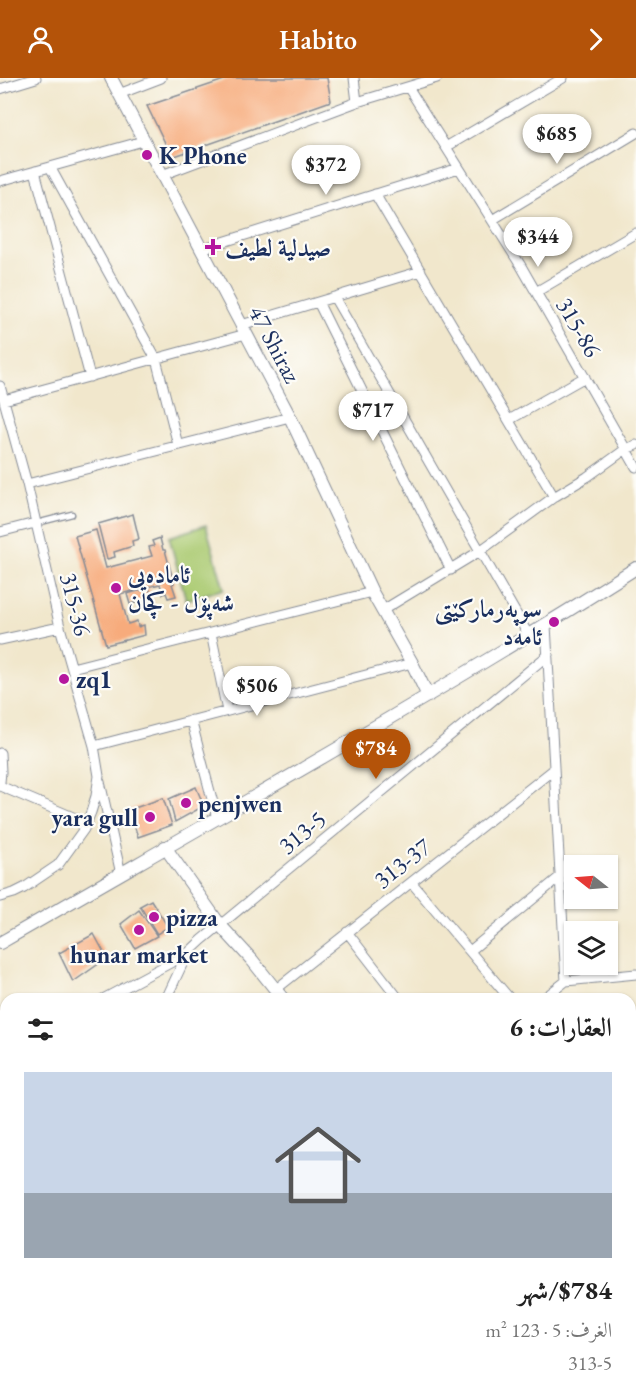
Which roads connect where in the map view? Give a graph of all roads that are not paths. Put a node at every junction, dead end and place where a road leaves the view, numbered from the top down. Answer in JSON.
{"nodes":[{"id":1,"x":36,"y":78,"type":"edge"},
{"id":2,"x":111,"y":78,"type":"edge"},
{"id":3,"x":161,"y":78,"type":"edge"},
{"id":4,"x":354,"y":78,"type":"edge"},
{"id":5,"x":437,"y":78,"type":"edge"},
{"id":6,"x":563,"y":78,"type":"edge"},
{"id":7,"x":408,"y":87,"type":"junction"},
{"id":8,"x":0,"y":89,"type":"edge"},
{"id":9,"x":119,"y":93,"type":"junction"},
{"id":10,"x":357,"y":102,"type":"junction"},
{"id":11,"x":636,"y":133,"type":"edge"},
{"id":12,"x":143,"y":141,"type":"junction"},
{"id":13,"x":446,"y":147,"type":"junction"},
{"id":14,"x":50,"y":167,"type":"junction"},
{"id":15,"x":459,"y":168,"type":"junction"},
{"id":16,"x":35,"y":171,"type":"junction"},
{"id":17,"x":162,"y":175,"type":"junction"},
{"id":18,"x":0,"y":181,"type":"edge"},
{"id":19,"x":375,"y":194,"type":"junction"},
{"id":20,"x":492,"y":220,"type":"junction"},
{"id":21,"x":636,"y":233,"type":"edge"},
{"id":22,"x":201,"y":249,"type":"junction"},
{"id":23,"x":421,"y":271,"type":"junction"},
{"id":24,"x":536,"y":292,"type":"junction"},
{"id":25,"x":334,"y":297,"type":"junction"},
{"id":26,"x":318,"y":302,"type":"junction"},
{"id":27,"x":243,"y":329,"type":"junction"},
{"id":28,"x":156,"y":359,"type":"junction"},
{"id":29,"x":90,"y":377,"type":"junction"},
{"id":30,"x":585,"y":377,"type":"junction"},
{"id":31,"x":0,"y":386,"type":"edge"},
{"id":32,"x":4,"y":400,"type":"junction"},
{"id":33,"x":290,"y":417,"type":"junction"},
{"id":34,"x":509,"y":420,"type":"junction"},
{"id":35,"x":178,"y":445,"type":"junction"},
{"id":36,"x":636,"y":445,"type":"edge"},
{"id":37,"x":626,"y":449,"type":"junction"},
{"id":38,"x":636,"y":467,"type":"edge"},
{"id":39,"x":27,"y":484,"type":"junction"},
{"id":40,"x":554,"y":497,"type":"junction"},
{"id":41,"x":72,"y":514,"type":"dead end"},
{"id":42,"x":36,"y":523,"type":"junction"},
{"id":43,"x":0,"y":531,"type":"edge"},
{"id":44,"x":480,"y":551,"type":"junction"},
{"id":45,"x":636,"y":568,"type":"edge"},
{"id":46,"x":451,"y":570,"type":"junction"},
{"id":47,"x":372,"y":592,"type":"junction"},
{"id":48,"x":383,"y":610,"type":"junction"},
{"id":49,"x":546,"y":625,"type":"junction"},
{"id":50,"x":60,"y":627,"type":"junction"},
{"id":51,"x":211,"y":633,"type":"junction"},
{"id":52,"x":529,"y":636,"type":"junction"},
{"id":53,"x":0,"y":640,"type":"edge"},
{"id":54,"x":548,"y":655,"type":"junction"},
{"id":55,"x":412,"y":663,"type":"junction"},
{"id":56,"x":72,"y":668,"type":"junction"},
{"id":57,"x":428,"y":696,"type":"junction"},
{"id":58,"x":228,"y":711,"type":"junction"},
{"id":59,"x":191,"y":720,"type":"junction"},
{"id":60,"x":94,"y":746,"type":"junction"},
{"id":61,"x":0,"y":753,"type":"edge"},
{"id":62,"x":553,"y":770,"type":"junction"},
{"id":63,"x":99,"y":776,"type":"junction"},
{"id":64,"x":0,"y":784,"type":"edge"},
{"id":65,"x":218,"y":818,"type":"junction"},
{"id":66,"x":87,"y":823,"type":"junction"},
{"id":67,"x":165,"y":847,"type":"junction"},
{"id":68,"x":121,"y":874,"type":"junction"},
{"id":69,"x":561,"y":876,"type":"junction"},
{"id":70,"x":412,"y":883,"type":"junction"},
{"id":71,"x":0,"y":897,"type":"edge"},
{"id":72,"x":220,"y":925,"type":"junction"},
{"id":73,"x":347,"y":932,"type":"junction"},
{"id":74,"x":0,"y":943,"type":"edge"},
{"id":75,"x":470,"y":951,"type":"junction"},
{"id":76,"x":187,"y":954,"type":"junction"},
{"id":77,"x":636,"y":974,"type":"edge"},
{"id":78,"x":566,"y":981,"type":"junction"},
{"id":79,"x":114,"y":993,"type":"edge"},
{"id":80,"x":169,"y":993,"type":"edge"},
{"id":81,"x":278,"y":993,"type":"edge"},
{"id":82,"x":283,"y":993,"type":"edge"},
{"id":83,"x":394,"y":993,"type":"edge"},
{"id":84,"x":505,"y":993,"type":"edge"},
{"id":85,"x":551,"y":993,"type":"edge"}],
"edges":[{"from":1,"to":8,"type":"street"},
{"from":2,"to":9,"type":"street","name":"47 Shiraz"},
{"from":3,"to":9,"type":"street"},
{"from":4,"to":10,"type":"street"},
{"from":5,"to":7,"type":"street"},
{"from":6,"to":13,"type":"street"},
{"from":7,"to":10,"type":"street"},
{"from":7,"to":13,"type":"street","name":"315-86"},
{"from":9,"to":12,"type":"street","name":"47 Shiraz"},
{"from":10,"to":17,"type":"street"},
{"from":11,"to":20,"type":"street"},
{"from":12,"to":14,"type":"street"},
{"from":12,"to":17,"type":"street","name":"47 Shiraz"},
{"from":13,"to":15,"type":"street","name":"315-86"},
{"from":14,"to":16,"type":"street"},
{"from":14,"to":28,"type":"street"},
{"from":15,"to":19,"type":"street"},
{"from":15,"to":20,"type":"street","name":"315-86"},
{"from":16,"to":18,"type":"street"},
{"from":16,"to":29,"type":"street"},
{"from":17,"to":22,"type":"street","name":"47 Shiraz"},
{"from":19,"to":22,"type":"street"},
{"from":19,"to":23,"type":"street"},
{"from":20,"to":24,"type":"street","name":"315-86"},
{"from":21,"to":24,"type":"street"},
{"from":22,"to":27,"type":"street","name":"47 Shiraz"},
{"from":23,"to":25,"type":"street"},
{"from":23,"to":34,"type":"street"},
{"from":24,"to":30,"type":"street","name":"315-86"},
{"from":25,"to":26,"type":"street"},
{"from":25,"to":44,"type":"street"},
{"from":26,"to":27,"type":"street"},
{"from":26,"to":46,"type":"street"},
{"from":27,"to":28,"type":"street"},
{"from":27,"to":33,"type":"street","name":"47 Shiraz"},
{"from":28,"to":29,"type":"street"},
{"from":28,"to":35,"type":"street"},
{"from":29,"to":32,"type":"street"},
{"from":30,"to":34,"type":"street"},
{"from":30,"to":37,"type":"street","name":"315-86"},
{"from":31,"to":32,"type":"street","name":"315-36"},
{"from":32,"to":39,"type":"street","name":"315-36"},
{"from":33,"to":35,"type":"street"},
{"from":33,"to":47,"type":"street","name":"47 Shiraz"},
{"from":34,"to":40,"type":"street"},
{"from":35,"to":39,"type":"street"},
{"from":36,"to":37,"type":"street"},
{"from":37,"to":38,"type":"street","name":"315-86"},
{"from":37,"to":40,"type":"street"},
{"from":39,"to":42,"type":"street","name":"315-36"},
{"from":40,"to":44,"type":"street"},
{"from":41,"to":42,"type":"lane"},
{"from":42,"to":43,"type":"street"},
{"from":42,"to":50,"type":"street","name":"315-36"},
{"from":44,"to":46,"type":"street"},
{"from":44,"to":52,"type":"street"},
{"from":45,"to":49,"type":"street"},
{"from":46,"to":48,"type":"street"},
{"from":47,"to":48,"type":"street","name":"47 Shiraz"},
{"from":47,"to":51,"type":"street"},
{"from":48,"to":55,"type":"street","name":"47 Shiraz"},
{"from":49,"to":52,"type":"street"},
{"from":49,"to":54,"type":"street"},
{"from":50,"to":53,"type":"street"},
{"from":50,"to":56,"type":"street","name":"315-36"},
{"from":51,"to":56,"type":"street"},
{"from":51,"to":58,"type":"street"},
{"from":52,"to":57,"type":"street"},
{"from":54,"to":62,"type":"street"},
{"from":54,"to":72,"type":"street","name":"313-5"},
{"from":55,"to":57,"type":"street","name":"47 Shiraz"},
{"from":55,"to":58,"type":"street"},
{"from":56,"to":60,"type":"street","name":"315-36"},
{"from":57,"to":65,"type":"street"},
{"from":58,"to":59,"type":"street"},
{"from":59,"to":60,"type":"street"},
{"from":59,"to":65,"type":"street"},
{"from":60,"to":63,"type":"street","name":"315-36"},
{"from":61,"to":64,"type":"street"},
{"from":62,"to":69,"type":"street"},
{"from":62,"to":70,"type":"street","name":"313-37"},
{"from":63,"to":66,"type":"street","name":"315-36"},
{"from":63,"to":68,"type":"street"},
{"from":64,"to":66,"type":"street"},
{"from":65,"to":67,"type":"street"},
{"from":66,"to":71,"type":"street","name":"315-36"},
{"from":67,"to":68,"type":"street"},
{"from":67,"to":72,"type":"street","name":"313-37"},
{"from":68,"to":74,"type":"street"},
{"from":69,"to":75,"type":"street"},
{"from":69,"to":78,"type":"street"},
{"from":70,"to":73,"type":"street","name":"313-37"},
{"from":70,"to":75,"type":"street"},
{"from":72,"to":76,"type":"street","name":"313-5"},
{"from":72,"to":81,"type":"street","name":"313-37"},
{"from":73,"to":82,"type":"street","name":"313-37"},
{"from":73,"to":83,"type":"street"},
{"from":75,"to":84,"type":"street"},
{"from":76,"to":79,"type":"street"},
{"from":76,"to":80,"type":"street"},
{"from":77,"to":78,"type":"street"},
{"from":78,"to":85,"type":"street"}]}
